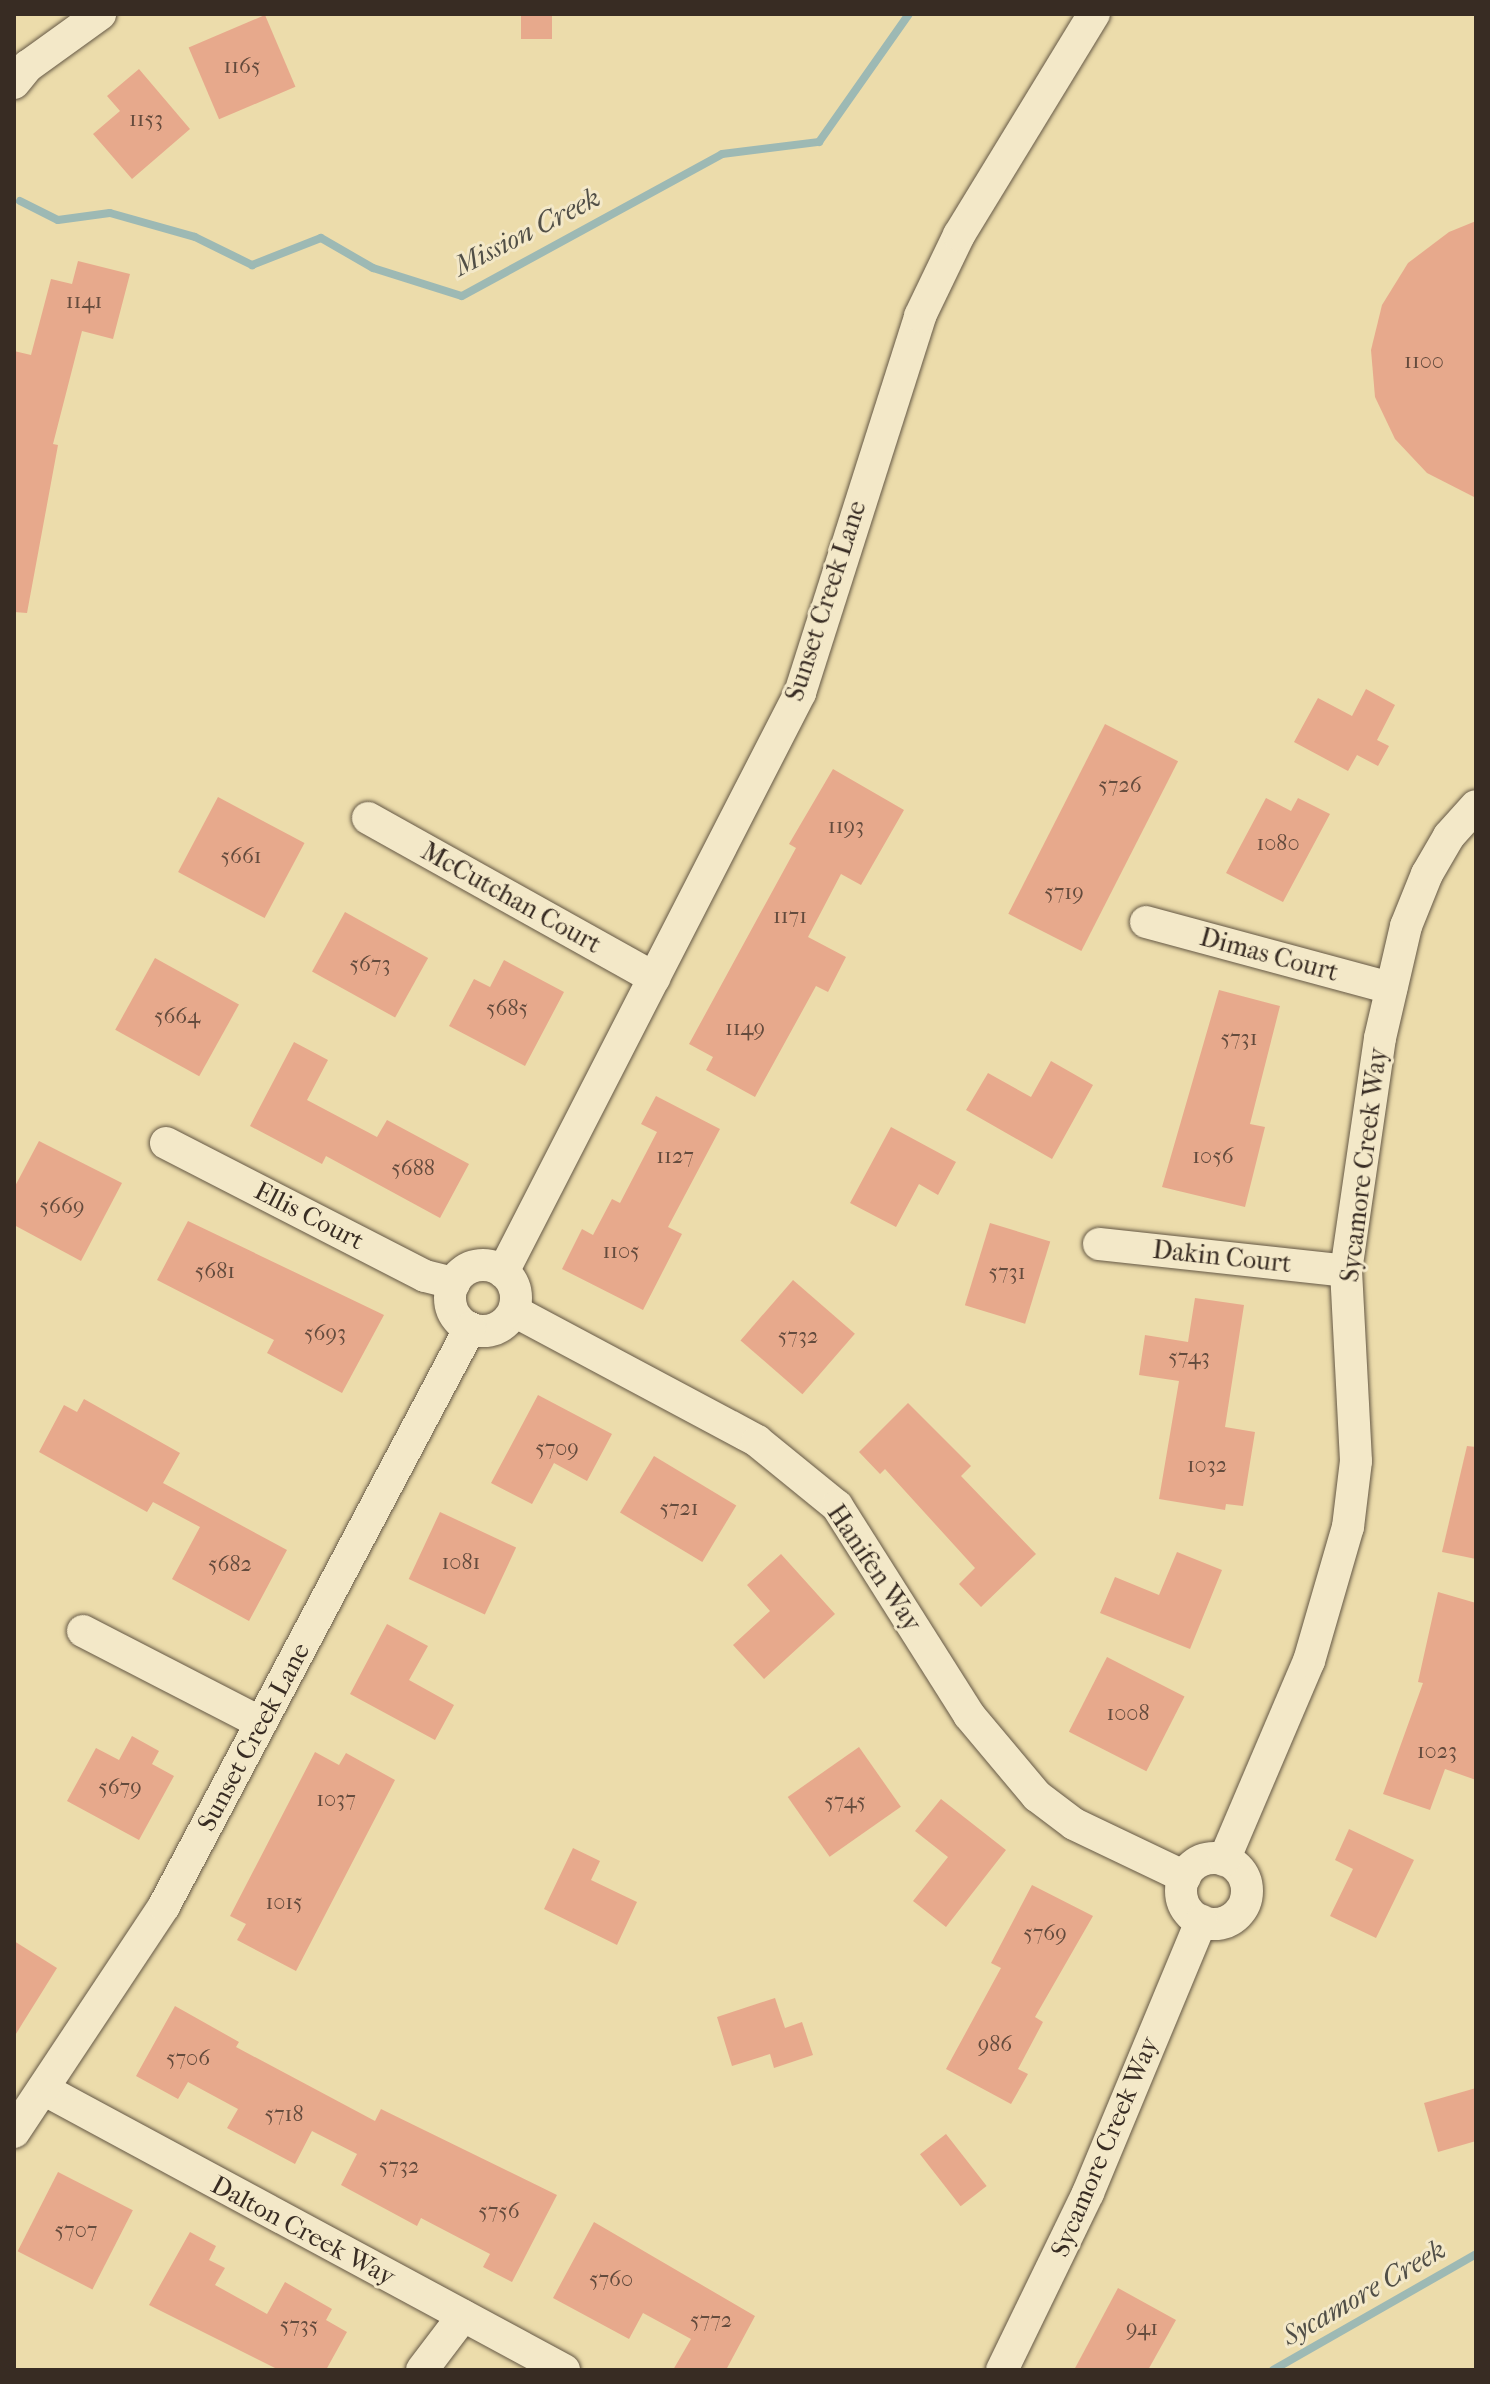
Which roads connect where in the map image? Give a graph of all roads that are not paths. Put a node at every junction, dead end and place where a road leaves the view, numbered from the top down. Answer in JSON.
{"nodes":[{"id":1,"x":100,"y":14,"type":"edge"},
{"id":2,"x":1094,"y":14,"type":"edge"},
{"id":3,"x":14,"y":83,"type":"edge"},
{"id":4,"x":1476,"y":806,"type":"edge"},
{"id":5,"x":368,"y":818,"type":"dead end"},
{"id":6,"x":1146,"y":922,"type":"dead end"},
{"id":7,"x":654,"y":978,"type":"junction"},
{"id":8,"x":1391,"y":988,"type":"junction"},
{"id":9,"x":166,"y":1143,"type":"dead end"},
{"id":10,"x":1099,"y":1244,"type":"dead end"},
{"id":11,"x":1346,"y":1271,"type":"junction"},
{"id":12,"x":503,"y":1272,"type":"junction"},
{"id":13,"x":454,"y":1283,"type":"junction"},
{"id":14,"x":514,"y":1311,"type":"junction"},
{"id":15,"x":470,"y":1328,"type":"junction"},
{"id":16,"x":83,"y":1631,"type":"dead end"},
{"id":17,"x":261,"y":1723,"type":"junction"},
{"id":18,"x":1224,"y":1860,"type":"junction"},
{"id":19,"x":1185,"y":1877,"type":"junction"},
{"id":20,"x":1201,"y":1921,"type":"junction"},
{"id":21,"x":43,"y":2089,"type":"junction"},
{"id":22,"x":14,"y":2132,"type":"edge"},
{"id":23,"x":463,"y":2316,"type":"junction"},
{"id":24,"x":1006,"y":2369,"type":"edge"},
{"id":25,"x":422,"y":2370,"type":"edge"},
{"id":26,"x":564,"y":2370,"type":"edge"}],
"edges":[{"from":1,"to":3,"type":"street"},
{"from":2,"to":7,"type":"street","name":"Sunset Creek Lane"},
{"from":4,"to":8,"type":"street","name":"Sycamore Creek Way"},
{"from":5,"to":7,"type":"street","name":"McCutchan Court"},
{"from":6,"to":8,"type":"street","name":"Dimas Court"},
{"from":7,"to":12,"type":"street","name":"Sunset Creek Lane"},
{"from":8,"to":11,"type":"street","name":"Sycamore Creek Way"},
{"from":9,"to":13,"type":"street","name":"Ellis Court"},
{"from":10,"to":11,"type":"street","name":"Dakin Court"},
{"from":11,"to":18,"type":"street","name":"Sycamore Creek Way"},
{"from":12,"to":13,"type":"street"},
{"from":12,"to":14,"type":"street"},
{"from":13,"to":15,"type":"street"},
{"from":14,"to":15,"type":"street"},
{"from":14,"to":19,"type":"street","name":"Hanifen Way"},
{"from":15,"to":17,"type":"street","name":"Sunset Creek Lane"},
{"from":16,"to":17,"type":"street"},
{"from":17,"to":21,"type":"street","name":"Sunset Creek Lane"},
{"from":18,"to":19,"type":"street"},
{"from":18,"to":20,"type":"street"},
{"from":19,"to":20,"type":"street"},
{"from":20,"to":24,"type":"street","name":"Sycamore Creek Way"},
{"from":21,"to":22,"type":"street","name":"Sunset Creek Lane"},
{"from":21,"to":23,"type":"street","name":"Dalton Creek Way"},
{"from":23,"to":25,"type":"street"},
{"from":23,"to":26,"type":"street","name":"Dalton Creek Way"}]}
